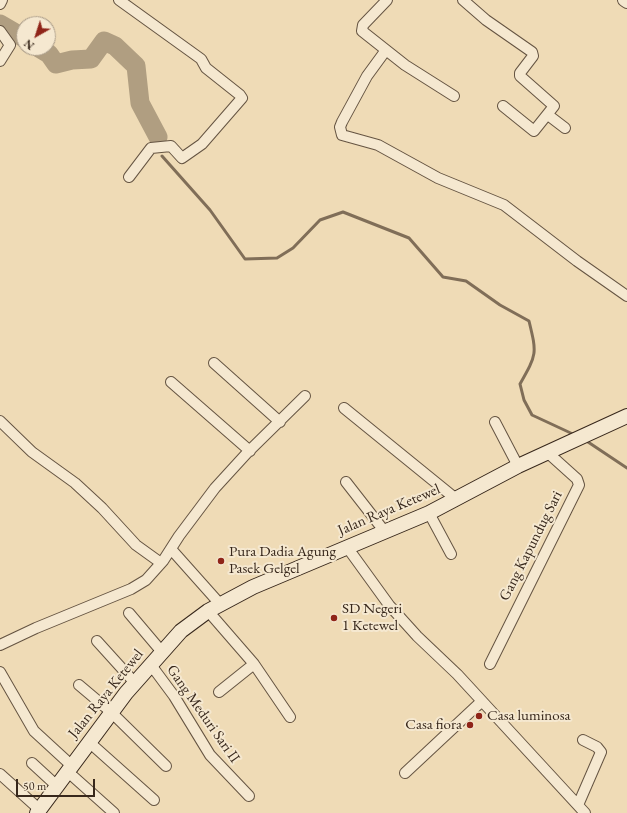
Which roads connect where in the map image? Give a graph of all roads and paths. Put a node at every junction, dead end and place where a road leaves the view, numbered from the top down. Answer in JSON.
{"nodes":[{"id":1,"x":2,"y":0,"type":"edge"},
{"id":2,"x":119,"y":0,"type":"edge"},
{"id":3,"x":387,"y":0,"type":"edge"},
{"id":4,"x":463,"y":0,"type":"edge"},
{"id":5,"x":624,"y":0,"type":"edge"},
{"id":6,"x":627,"y":2,"type":"edge"},
{"id":7,"x":0,"y":4,"type":"edge"},
{"id":8,"x":0,"y":31,"type":"edge"},
{"id":9,"x":386,"y":50,"type":"junction"},
{"id":10,"x":0,"y":61,"type":"edge"},
{"id":11,"x":454,"y":96,"type":"dead end"},
{"id":12,"x":503,"y":106,"type":"dead end"},
{"id":13,"x":548,"y":115,"type":"junction"},
{"id":14,"x":565,"y":128,"type":"dead end"},
{"id":15,"x":130,"y":177,"type":"dead end"},
{"id":16,"x":627,"y":296,"type":"edge"},
{"id":17,"x":214,"y":363,"type":"dead end"},
{"id":18,"x":171,"y":382,"type":"dead end"},
{"id":19,"x":305,"y":396,"type":"dead end"},
{"id":20,"x":344,"y":408,"type":"dead end"},
{"id":21,"x":627,"y":416,"type":"edge"},
{"id":22,"x":0,"y":421,"type":"edge"},
{"id":23,"x":280,"y":422,"type":"junction"},
{"id":24,"x":495,"y":422,"type":"dead end"},
{"id":25,"x":250,"y":451,"type":"junction"},
{"id":26,"x":547,"y":452,"type":"junction"},
{"id":27,"x":518,"y":466,"type":"junction"},
{"id":28,"x":346,"y":482,"type":"dead end"},
{"id":29,"x":456,"y":499,"type":"junction"},
{"id":30,"x":429,"y":513,"type":"junction"},
{"id":31,"x":385,"y":532,"type":"junction"},
{"id":32,"x":347,"y":546,"type":"junction"},
{"id":33,"x":171,"y":549,"type":"junction"},
{"id":34,"x":451,"y":554,"type":"dead end"},
{"id":35,"x":161,"y":563,"type":"junction"},
{"id":36,"x":220,"y":604,"type":"junction"},
{"id":37,"x":208,"y":611,"type":"junction"},
{"id":38,"x":129,"y":613,"type":"dead end"},
{"id":39,"x":97,"y":641,"type":"dead end"},
{"id":40,"x":0,"y":645,"type":"edge"},
{"id":41,"x":162,"y":652,"type":"junction"},
{"id":42,"x":254,"y":664,"type":"junction"},
{"id":43,"x":490,"y":664,"type":"dead end"},
{"id":44,"x":151,"y":665,"type":"junction"},
{"id":45,"x":0,"y":672,"type":"edge"},
{"id":46,"x":135,"y":683,"type":"junction"},
{"id":47,"x":79,"y":685,"type":"dead end"},
{"id":48,"x":218,"y":692,"type":"dead end"},
{"id":49,"x":482,"y":701,"type":"junction"},
{"id":50,"x":111,"y":712,"type":"junction"},
{"id":51,"x":290,"y":717,"type":"dead end"},
{"id":52,"x":583,"y":740,"type":"dead end"},
{"id":53,"x":89,"y":742,"type":"junction"},
{"id":54,"x":32,"y":763,"type":"dead end"},
{"id":55,"x":166,"y":766,"type":"dead end"},
{"id":56,"x":69,"y":768,"type":"junction"},
{"id":57,"x":405,"y":773,"type":"dead end"},
{"id":58,"x":0,"y":774,"type":"edge"},
{"id":59,"x":57,"y":786,"type":"junction"},
{"id":60,"x":248,"y":796,"type":"dead end"},
{"id":61,"x":154,"y":800,"type":"dead end"},
{"id":62,"x":578,"y":805,"type":"junction"},
{"id":63,"x":39,"y":811,"type":"edge"},
{"id":64,"x":114,"y":812,"type":"edge"},
{"id":65,"x":585,"y":813,"type":"edge"}],
"edges":[{"from":1,"to":7,"type":"street"},
{"from":2,"to":15,"type":"street"},
{"from":3,"to":9,"type":"street"},
{"from":4,"to":13,"type":"street"},
{"from":5,"to":6,"type":"street"},
{"from":8,"to":10,"type":"street"},
{"from":9,"to":11,"type":"street"},
{"from":9,"to":16,"type":"street"},
{"from":12,"to":13,"type":"street"},
{"from":13,"to":14,"type":"street"},
{"from":17,"to":23,"type":"street"},
{"from":18,"to":25,"type":"street"},
{"from":19,"to":23,"type":"street"},
{"from":20,"to":29,"type":"street"},
{"from":21,"to":26,"type":"main road","name":"Jalan Raya Ketewel"},
{"from":22,"to":35,"type":"street"},
{"from":23,"to":25,"type":"street"},
{"from":24,"to":27,"type":"street"},
{"from":25,"to":33,"type":"street"},
{"from":26,"to":27,"type":"main road","name":"Jalan Raya Ketewel"},
{"from":26,"to":43,"type":"street","name":"Gang Kapundug Sari"},
{"from":27,"to":29,"type":"main road","name":"Jalan Raya Ketewel"},
{"from":28,"to":31,"type":"street"},
{"from":29,"to":30,"type":"main road","name":"Jalan Raya Ketewel"},
{"from":30,"to":31,"type":"main road","name":"Jalan Raya Ketewel"},
{"from":30,"to":34,"type":"street"},
{"from":31,"to":32,"type":"main road","name":"Jalan Raya Ketewel"},
{"from":32,"to":36,"type":"main road","name":"Jalan Raya Ketewel"},
{"from":32,"to":49,"type":"street"},
{"from":33,"to":35,"type":"street"},
{"from":33,"to":36,"type":"street"},
{"from":35,"to":40,"type":"street"},
{"from":36,"to":37,"type":"main road","name":"Jalan Raya Ketewel"},
{"from":37,"to":41,"type":"main road","name":"Jalan Raya Ketewel"},
{"from":37,"to":42,"type":"street"},
{"from":38,"to":41,"type":"street"},
{"from":39,"to":46,"type":"street"},
{"from":41,"to":44,"type":"main road","name":"Jalan Raya Ketewel"},
{"from":42,"to":48,"type":"street"},
{"from":42,"to":51,"type":"street"},
{"from":44,"to":46,"type":"main road","name":"Jalan Raya Ketewel"},
{"from":44,"to":60,"type":"street","name":"Gang Meduri Sari II"},
{"from":45,"to":56,"type":"street"},
{"from":46,"to":50,"type":"main road","name":"Jalan Raya Ketewel"},
{"from":47,"to":50,"type":"street"},
{"from":49,"to":57,"type":"street"},
{"from":49,"to":62,"type":"street"},
{"from":50,"to":53,"type":"main road","name":"Jalan Raya Ketewel"},
{"from":50,"to":55,"type":"street"},
{"from":52,"to":62,"type":"street"},
{"from":53,"to":56,"type":"main road","name":"Jalan Raya Ketewel"},
{"from":53,"to":61,"type":"street"},
{"from":54,"to":59,"type":"street"},
{"from":56,"to":59,"type":"main road","name":"Jalan Raya Ketewel"},
{"from":56,"to":64,"type":"street"},
{"from":58,"to":63,"type":"street"},
{"from":59,"to":63,"type":"main road","name":"Jalan Raya Ketewel"},
{"from":62,"to":65,"type":"street"}]}
